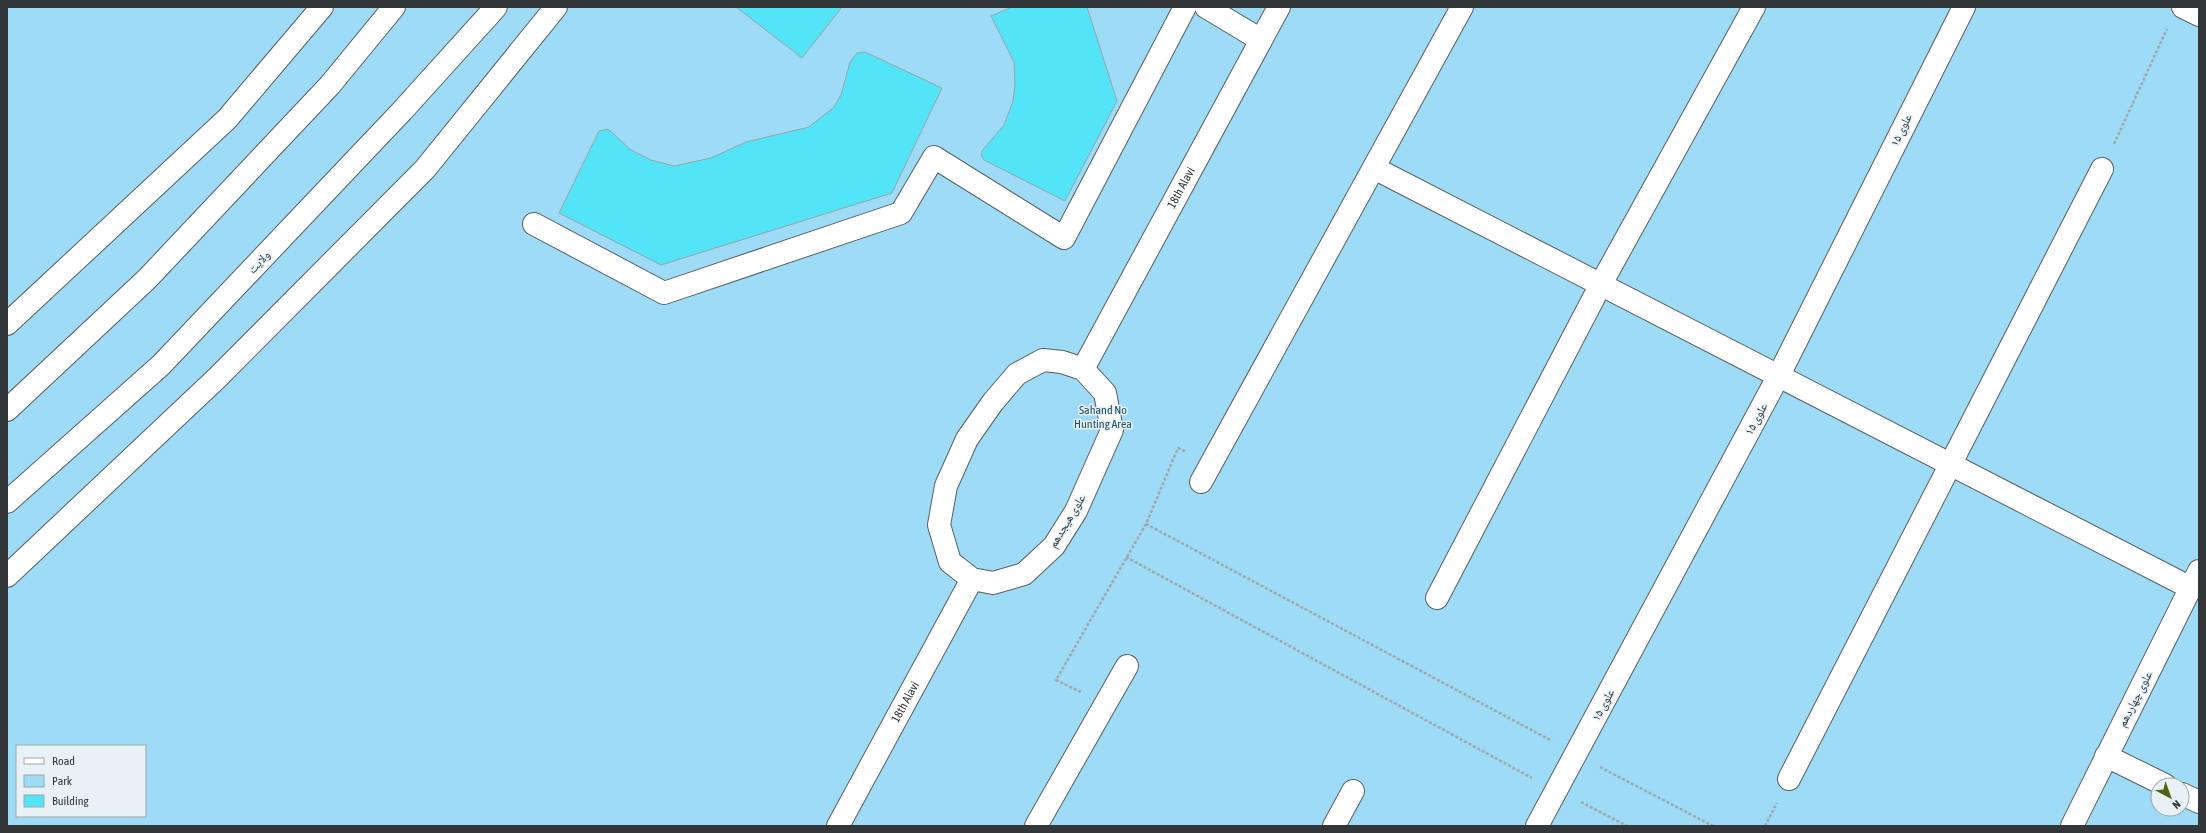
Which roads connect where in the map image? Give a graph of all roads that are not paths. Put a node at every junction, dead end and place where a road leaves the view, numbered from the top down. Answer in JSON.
{"nodes":[{"id":1,"x":322,"y":7,"type":"edge"},
{"id":2,"x":394,"y":7,"type":"edge"},
{"id":3,"x":496,"y":7,"type":"edge"},
{"id":4,"x":556,"y":7,"type":"edge"},
{"id":5,"x":1185,"y":7,"type":"edge"},
{"id":6,"x":1206,"y":7,"type":"edge"},
{"id":7,"x":1279,"y":7,"type":"edge"},
{"id":8,"x":1462,"y":7,"type":"edge"},
{"id":9,"x":1754,"y":7,"type":"edge"},
{"id":10,"x":1964,"y":7,"type":"edge"},
{"id":11,"x":2183,"y":7,"type":"edge"},
{"id":12,"x":2199,"y":15,"type":"edge"},
{"id":13,"x":1262,"y":40,"type":"junction"},
{"id":14,"x":1374,"y":168,"type":"junction"},
{"id":15,"x":2102,"y":169,"type":"road end"},
{"id":16,"x":534,"y":224,"type":"dead end"},
{"id":17,"x":1601,"y":284,"type":"junction"},
{"id":18,"x":7,"y":324,"type":"edge"},
{"id":19,"x":1083,"y":369,"type":"junction"},
{"id":20,"x":1780,"y":375,"type":"junction"},
{"id":21,"x":7,"y":410,"type":"edge"},
{"id":22,"x":1951,"y":465,"type":"junction"},
{"id":23,"x":1201,"y":482,"type":"dead end"},
{"id":24,"x":7,"y":502,"type":"edge"},
{"id":25,"x":7,"y":576,"type":"edge"},
{"id":26,"x":972,"y":579,"type":"junction"},
{"id":27,"x":2195,"y":580,"type":"edge"},
{"id":28,"x":1437,"y":598,"type":"dead end"},
{"id":29,"x":1126,"y":666,"type":"dead end"},
{"id":30,"x":2106,"y":756,"type":"junction"},
{"id":31,"x":2150,"y":778,"type":"edge"},
{"id":32,"x":1789,"y":779,"type":"dead end"},
{"id":33,"x":1353,"y":791,"type":"dead end"},
{"id":34,"x":838,"y":826,"type":"edge"},
{"id":35,"x":1036,"y":826,"type":"edge"},
{"id":36,"x":1334,"y":826,"type":"edge"},
{"id":37,"x":1537,"y":826,"type":"edge"},
{"id":38,"x":2072,"y":826,"type":"edge"}],
"edges":[{"from":1,"to":18,"type":"street"},
{"from":2,"to":21,"type":"street"},
{"from":3,"to":24,"type":"street","name":"ولایت"},
{"from":4,"to":25,"type":"street"},
{"from":5,"to":16,"type":"street"},
{"from":6,"to":13,"type":"street"},
{"from":7,"to":13,"type":"street","name":"18th Alavi"},
{"from":8,"to":14,"type":"street"},
{"from":9,"to":17,"type":"street"},
{"from":10,"to":20,"type":"street","name":"علوی ۱۵"},
{"from":11,"to":12,"type":"street"},
{"from":13,"to":19,"type":"street","name":"18th Alavi"},
{"from":14,"to":17,"type":"street"},
{"from":14,"to":23,"type":"street"},
{"from":15,"to":22,"type":"street"},
{"from":17,"to":20,"type":"street"},
{"from":17,"to":28,"type":"street"},
{"from":19,"to":26,"type":"street","name":"علوی هیجدهم"},
{"from":19,"to":26,"type":"street","name":"علوی هیجدهم"},
{"from":20,"to":22,"type":"street"},
{"from":20,"to":37,"type":"street","name":"علوی ۱۵"},
{"from":22,"to":27,"type":"street"},
{"from":22,"to":32,"type":"street"},
{"from":26,"to":34,"type":"street","name":"18th Alavi"},
{"from":27,"to":30,"type":"street","name":"علوی چهاردهم"},
{"from":29,"to":35,"type":"street"},
{"from":30,"to":31,"type":"street"},
{"from":30,"to":38,"type":"street","name":"علوی چهاردهم"},
{"from":33,"to":36,"type":"street"}]}
